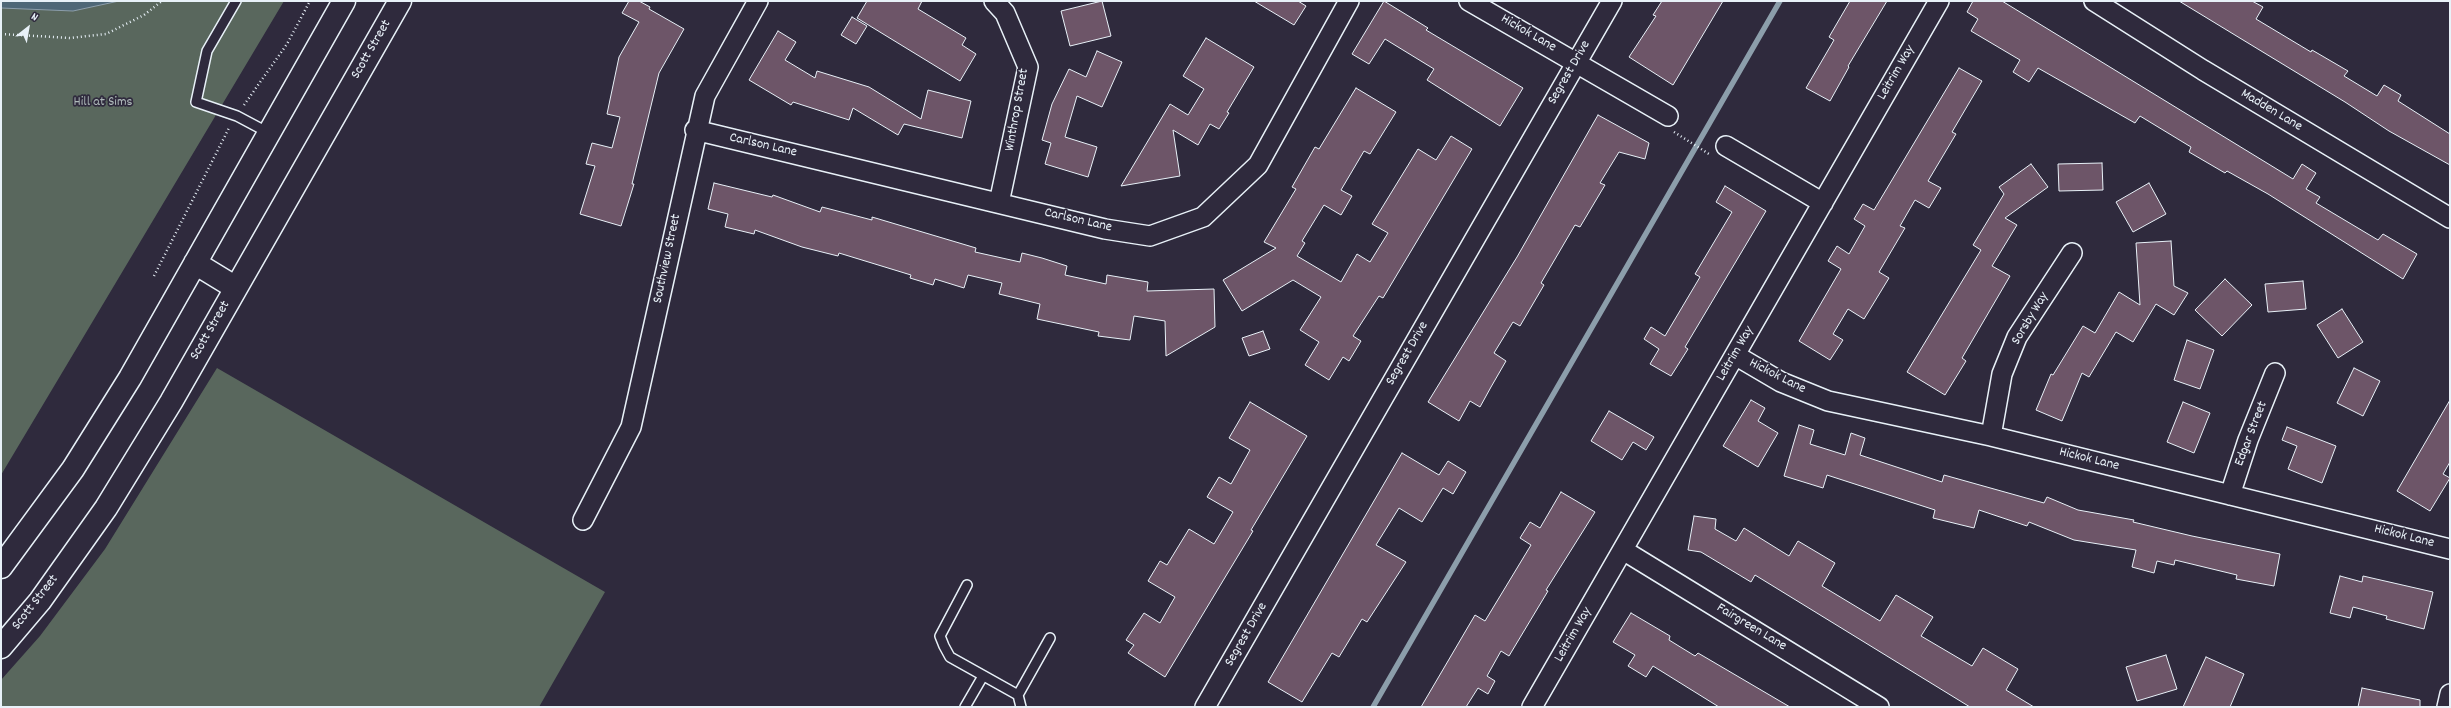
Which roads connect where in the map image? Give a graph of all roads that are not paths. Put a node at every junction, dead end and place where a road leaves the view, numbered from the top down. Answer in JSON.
{"nodes":[{"id":1,"x":236,"y":1,"type":"edge"},
{"id":2,"x":344,"y":1,"type":"edge"},
{"id":3,"x":400,"y":1,"type":"edge"},
{"id":4,"x":758,"y":1,"type":"edge"},
{"id":5,"x":994,"y":1,"type":"edge"},
{"id":6,"x":1349,"y":1,"type":"edge"},
{"id":7,"x":1470,"y":1,"type":"edge"},
{"id":8,"x":1612,"y":1,"type":"edge"},
{"id":9,"x":1939,"y":1,"type":"edge"},
{"id":10,"x":2094,"y":1,"type":"edge"},
{"id":11,"x":1577,"y":62,"type":"junction"},
{"id":12,"x":1672,"y":125,"type":"road end"},
{"id":13,"x":696,"y":130,"type":"junction"},
{"id":14,"x":269,"y":133,"type":"junction"},
{"id":15,"x":1726,"y":146,"type":"dead end"},
{"id":16,"x":999,"y":203,"type":"junction"},
{"id":17,"x":1823,"y":203,"type":"junction"},
{"id":18,"x":2450,"y":218,"type":"edge"},
{"id":19,"x":2072,"y":253,"type":"dead end"},
{"id":20,"x":196,"y":263,"type":"junction"},
{"id":21,"x":236,"y":288,"type":"junction"},
{"id":22,"x":1735,"y":355,"type":"junction"},
{"id":23,"x":2275,"y":373,"type":"dead end"},
{"id":24,"x":1991,"y":436,"type":"junction"},
{"id":25,"x":2230,"y":495,"type":"junction"},
{"id":26,"x":583,"y":520,"type":"dead end"},
{"id":27,"x":2450,"y":548,"type":"edge"},
{"id":28,"x":1623,"y":550,"type":"junction"},
{"id":29,"x":1,"y":567,"type":"edge"},
{"id":30,"x":967,"y":585,"type":"dead end"},
{"id":31,"x":1050,"y":638,"type":"dead end"},
{"id":32,"x":1,"y":647,"type":"edge"},
{"id":33,"x":983,"y":676,"type":"junction"},
{"id":34,"x":2450,"y":694,"type":"edge"},
{"id":35,"x":1018,"y":695,"type":"junction"},
{"id":36,"x":965,"y":707,"type":"edge"},
{"id":37,"x":1021,"y":707,"type":"edge"},
{"id":38,"x":1205,"y":707,"type":"edge"},
{"id":39,"x":1532,"y":707,"type":"edge"},
{"id":40,"x":1880,"y":707,"type":"edge"},
{"id":41,"x":2447,"y":707,"type":"edge"}],
"edges":[{"from":1,"to":14,"type":"lane"},
{"from":2,"to":14,"type":"main road"},
{"from":3,"to":21,"type":"main road","name":"Scott Street"},
{"from":4,"to":13,"type":"street","name":"Southview Street"},
{"from":5,"to":16,"type":"street","name":"Winthrop Street"},
{"from":6,"to":16,"type":"street","name":"Carlson Lane"},
{"from":7,"to":11,"type":"street","name":"Hickok Lane"},
{"from":8,"to":11,"type":"street","name":"Segrest Drive"},
{"from":9,"to":17,"type":"street","name":"Leitrim Way"},
{"from":10,"to":18,"type":"street","name":"Madden Lane"},
{"from":11,"to":12,"type":"street","name":"Hickok Lane"},
{"from":11,"to":38,"type":"street","name":"Segrest Drive"},
{"from":13,"to":16,"type":"street","name":"Carlson Lane"},
{"from":13,"to":26,"type":"street","name":"Southview Street"},
{"from":14,"to":20,"type":"main road"},
{"from":15,"to":17,"type":"street"},
{"from":17,"to":22,"type":"street","name":"Leitrim Way"},
{"from":19,"to":24,"type":"street","name":"Sorsby Way"},
{"from":20,"to":21,"type":"main road"},
{"from":20,"to":29,"type":"main road"},
{"from":21,"to":32,"type":"main road","name":"Scott Street"},
{"from":22,"to":24,"type":"street","name":"Hickok Lane"},
{"from":22,"to":28,"type":"street","name":"Leitrim Way"},
{"from":23,"to":25,"type":"street","name":"Edgar Street"},
{"from":24,"to":25,"type":"street","name":"Hickok Lane"},
{"from":25,"to":27,"type":"street","name":"Hickok Lane"},
{"from":28,"to":39,"type":"street","name":"Leitrim Way"},
{"from":28,"to":40,"type":"street","name":"Fairgreen Lane"},
{"from":30,"to":33,"type":"lane"},
{"from":31,"to":35,"type":"lane"},
{"from":33,"to":35,"type":"lane"},
{"from":33,"to":36,"type":"lane"},
{"from":34,"to":41,"type":"street"},
{"from":35,"to":37,"type":"lane"}]}
